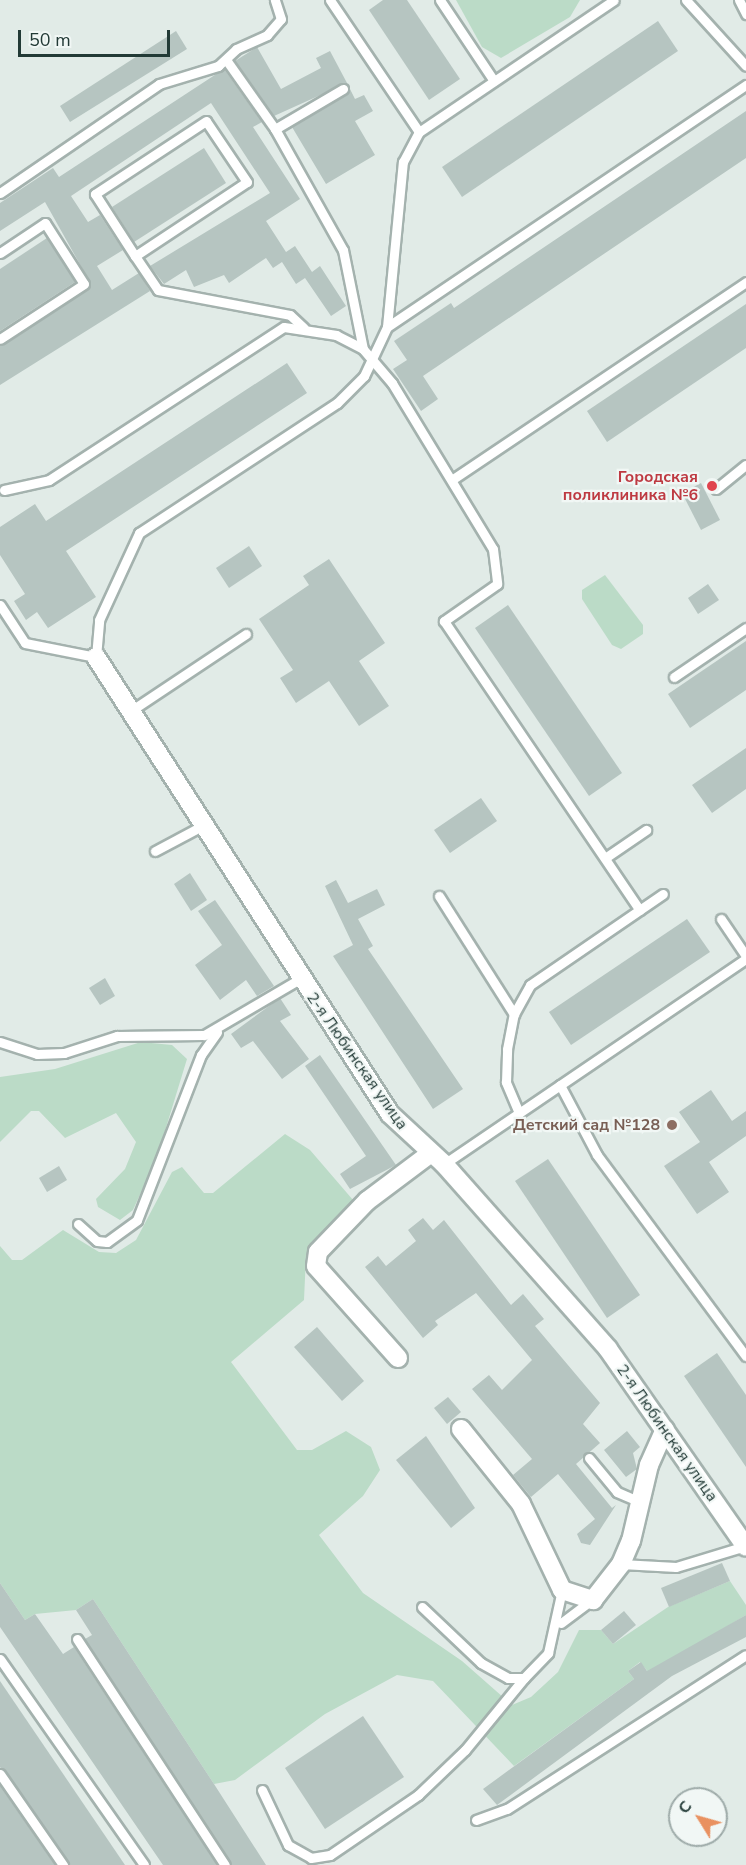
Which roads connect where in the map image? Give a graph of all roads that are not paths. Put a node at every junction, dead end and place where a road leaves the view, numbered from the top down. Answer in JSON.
{"nodes":[{"id":1,"x":276,"y":0,"type":"edge"},
{"id":2,"x":330,"y":0,"type":"edge"},
{"id":3,"x":440,"y":0,"type":"edge"},
{"id":4,"x":614,"y":0,"type":"edge"},
{"id":5,"x":686,"y":0,"type":"edge"},
{"id":6,"x":739,"y":0,"type":"edge"},
{"id":7,"x":600,"y":4,"type":"edge"},
{"id":8,"x":746,"y":14,"type":"edge"},
{"id":9,"x":227,"y":61,"type":"junction"},
{"id":10,"x":746,"y":66,"type":"edge"},
{"id":11,"x":494,"y":81,"type":"junction"},
{"id":12,"x":746,"y":85,"type":"edge"},
{"id":13,"x":343,"y":89,"type":"dead end"},
{"id":14,"x":275,"y":129,"type":"junction"},
{"id":15,"x":419,"y":132,"type":"junction"},
{"id":16,"x":0,"y":193,"type":"edge"},
{"id":17,"x":0,"y":253,"type":"edge"},
{"id":18,"x":135,"y":256,"type":"junction"},
{"id":19,"x":746,"y":282,"type":"edge"},
{"id":20,"x":387,"y":327,"type":"junction"},
{"id":21,"x":304,"y":328,"type":"junction"},
{"id":22,"x":0,"y":339,"type":"edge"},
{"id":23,"x":363,"y":349,"type":"junction"},
{"id":24,"x":371,"y":360,"type":"junction"},
{"id":25,"x":746,"y":465,"type":"edge"},
{"id":26,"x":453,"y":479,"type":"junction"},
{"id":27,"x":1,"y":489,"type":"edge"},
{"id":28,"x":716,"y":489,"type":"dead end"},
{"id":29,"x":0,"y":605,"type":"edge"},
{"id":30,"x":746,"y":628,"type":"edge"},
{"id":31,"x":246,"y":634,"type":"dead end"},
{"id":32,"x":96,"y":657,"type":"junction"},
{"id":33,"x":674,"y":677,"type":"dead end"},
{"id":34,"x":132,"y":710,"type":"junction"},
{"id":35,"x":204,"y":825,"type":"junction"},
{"id":36,"x":646,"y":830,"type":"dead end"},
{"id":37,"x":155,"y":851,"type":"dead end"},
{"id":38,"x":604,"y":858,"type":"junction"},
{"id":39,"x":663,"y":894,"type":"dead end"},
{"id":40,"x":439,"y":896,"type":"dead end"},
{"id":41,"x":640,"y":910,"type":"junction"},
{"id":42,"x":721,"y":919,"type":"dead end"},
{"id":43,"x":746,"y":957,"type":"edge"},
{"id":44,"x":300,"y":979,"type":"junction"},
{"id":45,"x":514,"y":1014,"type":"junction"},
{"id":46,"x":217,"y":1032,"type":"junction"},
{"id":47,"x":0,"y":1041,"type":"edge"},
{"id":48,"x":560,"y":1085,"type":"junction"},
{"id":49,"x":519,"y":1113,"type":"junction"},
{"id":50,"x":438,"y":1158,"type":"junction"},
{"id":51,"x":78,"y":1224,"type":"dead end"},
{"id":52,"x":746,"y":1356,"type":"edge"},
{"id":53,"x":398,"y":1358,"type":"dead end"},
{"id":54,"x":461,"y":1429,"type":"dead end"},
{"id":55,"x":665,"y":1429,"type":"junction"},
{"id":56,"x":589,"y":1458,"type":"dead end"},
{"id":57,"x":640,"y":1502,"type":"junction"},
{"id":58,"x":746,"y":1546,"type":"edge"},
{"id":59,"x":621,"y":1564,"type":"junction"},
{"id":60,"x":561,"y":1590,"type":"junction"},
{"id":61,"x":593,"y":1600,"type":"junction"},
{"id":62,"x":422,"y":1607,"type":"dead end"},
{"id":63,"x":556,"y":1630,"type":"junction"},
{"id":64,"x":77,"y":1639,"type":"dead end"},
{"id":65,"x":746,"y":1655,"type":"edge"},
{"id":66,"x":0,"y":1659,"type":"edge"},
{"id":67,"x":524,"y":1678,"type":"junction"},
{"id":68,"x":0,"y":1774,"type":"edge"},
{"id":69,"x":262,"y":1790,"type":"dead end"},
{"id":70,"x":476,"y":1820,"type":"dead end"},
{"id":71,"x":63,"y":1865,"type":"edge"},
{"id":72,"x":144,"y":1865,"type":"edge"},
{"id":73,"x":225,"y":1865,"type":"edge"}],
"edges":[{"from":1,"to":9,"type":"lane"},
{"from":2,"to":15,"type":"lane"},
{"from":3,"to":11,"type":"lane"},
{"from":4,"to":7,"type":"lane"},
{"from":5,"to":10,"type":"lane"},
{"from":6,"to":8,"type":"lane"},
{"from":7,"to":11,"type":"lane"},
{"from":9,"to":14,"type":"lane"},
{"from":9,"to":16,"type":"lane"},
{"from":11,"to":15,"type":"lane"},
{"from":12,"to":20,"type":"lane"},
{"from":13,"to":14,"type":"lane"},
{"from":14,"to":23,"type":"lane"},
{"from":15,"to":20,"type":"lane"},
{"from":17,"to":22,"type":"lane"},
{"from":18,"to":18,"type":"lane"},
{"from":18,"to":21,"type":"lane"},
{"from":19,"to":26,"type":"lane"},
{"from":20,"to":24,"type":"lane"},
{"from":21,"to":23,"type":"lane"},
{"from":21,"to":27,"type":"lane"},
{"from":23,"to":24,"type":"lane"},
{"from":24,"to":26,"type":"lane"},
{"from":24,"to":32,"type":"lane"},
{"from":25,"to":28,"type":"lane"},
{"from":26,"to":38,"type":"lane"},
{"from":29,"to":32,"type":"lane"},
{"from":30,"to":33,"type":"lane"},
{"from":31,"to":34,"type":"lane"},
{"from":32,"to":34,"type":"street","name":"2-я Любинская улица"},
{"from":34,"to":35,"type":"street","name":"2-я Любинская улица"},
{"from":35,"to":37,"type":"lane"},
{"from":35,"to":44,"type":"street","name":"2-я Любинская улица"},
{"from":36,"to":38,"type":"lane"},
{"from":38,"to":41,"type":"lane"},
{"from":39,"to":41,"type":"lane"},
{"from":40,"to":45,"type":"lane"},
{"from":41,"to":45,"type":"lane"},
{"from":42,"to":43,"type":"lane"},
{"from":43,"to":48,"type":"lane"},
{"from":44,"to":46,"type":"lane"},
{"from":44,"to":50,"type":"street","name":"2-я Любинская улица"},
{"from":45,"to":49,"type":"lane"},
{"from":46,"to":47,"type":"lane"},
{"from":46,"to":51,"type":"lane"},
{"from":48,"to":49,"type":"lane"},
{"from":48,"to":52,"type":"lane"},
{"from":49,"to":50,"type":"lane"},
{"from":50,"to":53,"type":"street"},
{"from":50,"to":55,"type":"street","name":"2-я Любинская улица"},
{"from":54,"to":60,"type":"street"},
{"from":55,"to":57,"type":"street"},
{"from":55,"to":58,"type":"street","name":"2-я Любинская улица"},
{"from":56,"to":57,"type":"lane"},
{"from":57,"to":59,"type":"street"},
{"from":58,"to":59,"type":"lane"},
{"from":59,"to":61,"type":"street"},
{"from":60,"to":61,"type":"street"},
{"from":60,"to":63,"type":"lane"},
{"from":61,"to":63,"type":"lane"},
{"from":62,"to":67,"type":"lane"},
{"from":63,"to":67,"type":"lane"},
{"from":64,"to":73,"type":"lane"},
{"from":65,"to":70,"type":"lane"},
{"from":66,"to":72,"type":"lane"},
{"from":67,"to":69,"type":"lane"},
{"from":68,"to":71,"type":"lane"}]}
